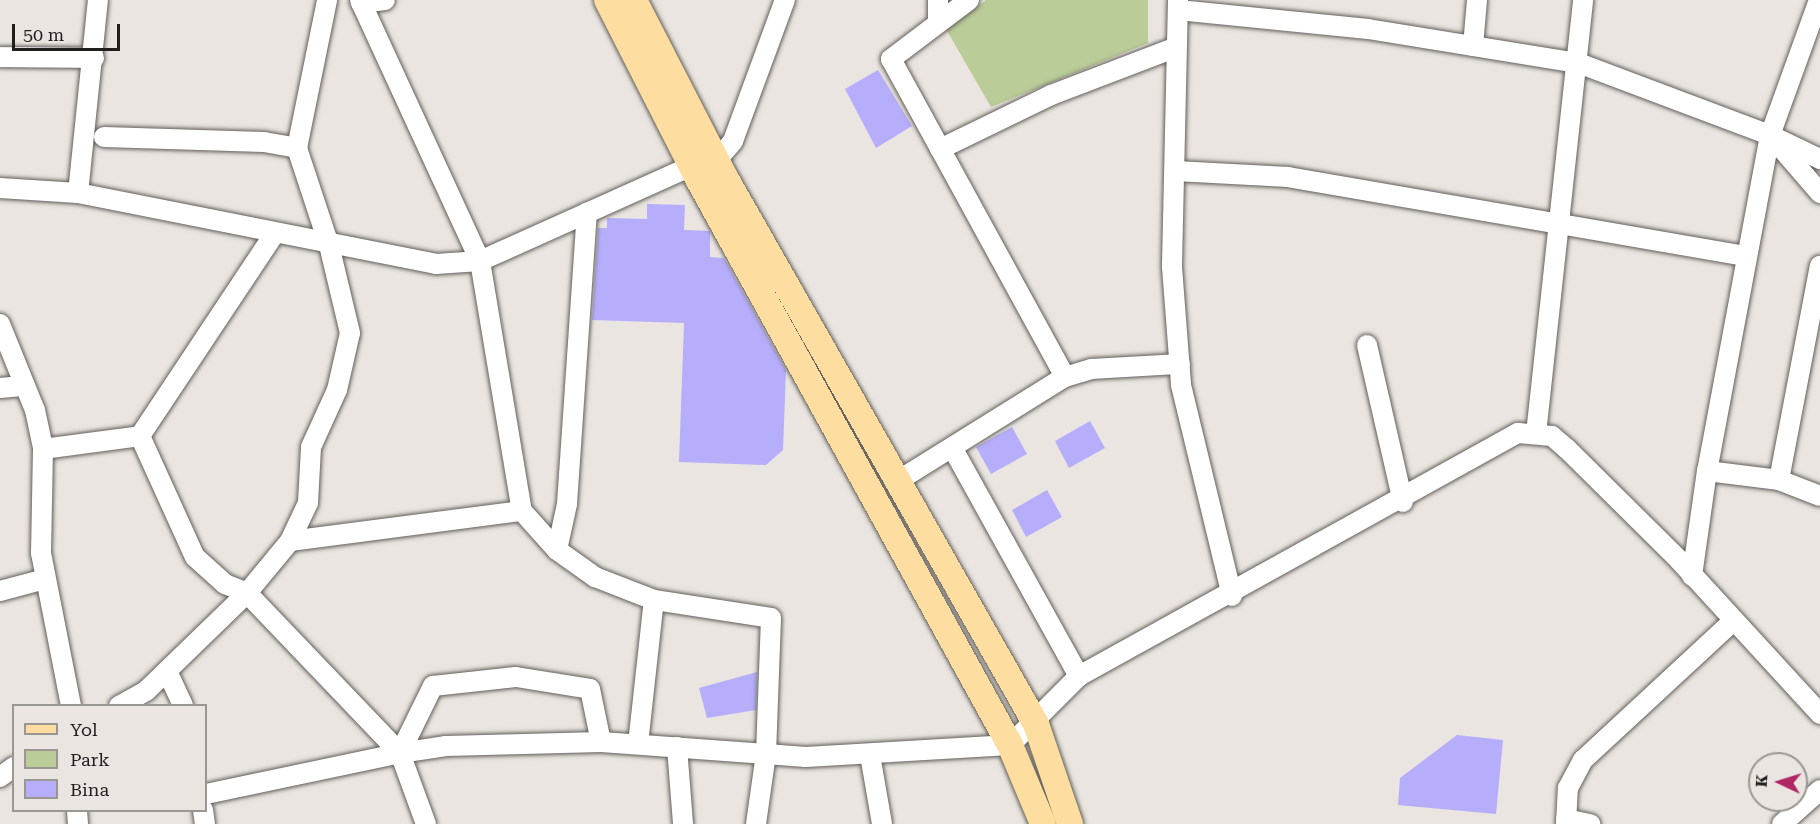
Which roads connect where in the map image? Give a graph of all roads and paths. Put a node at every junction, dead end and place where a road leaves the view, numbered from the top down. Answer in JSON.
{"nodes":[{"id":1,"x":98,"y":0,"type":"edge"},
{"id":2,"x":327,"y":0,"type":"edge"},
{"id":3,"x":385,"y":0,"type":"edge"},
{"id":4,"x":606,"y":0,"type":"edge"},
{"id":5,"x":634,"y":0,"type":"edge"},
{"id":6,"x":785,"y":0,"type":"edge"},
{"id":7,"x":938,"y":0,"type":"edge"},
{"id":8,"x":969,"y":0,"type":"edge"},
{"id":9,"x":1477,"y":0,"type":"edge"},
{"id":10,"x":1583,"y":0,"type":"edge"},
{"id":11,"x":1819,"y":0,"type":"edge"},
{"id":12,"x":361,"y":2,"type":"edge"},
{"id":13,"x":1178,"y":5,"type":"edge"},
{"id":14,"x":938,"y":23,"type":"junction"},
{"id":15,"x":1473,"y":46,"type":"junction"},
{"id":16,"x":1174,"y":48,"type":"junction"},
{"id":17,"x":0,"y":57,"type":"edge"},
{"id":18,"x":94,"y":58,"type":"junction"},
{"id":19,"x":1578,"y":63,"type":"junction"},
{"id":20,"x":1770,"y":135,"type":"junction"},
{"id":21,"x":104,"y":137,"type":"dead end"},
{"id":22,"x":297,"y":148,"type":"junction"},
{"id":23,"x":940,"y":149,"type":"junction"},
{"id":24,"x":1820,"y":159,"type":"edge"},
{"id":25,"x":702,"y":169,"type":"junction"},
{"id":26,"x":1176,"y":171,"type":"junction"},
{"id":27,"x":0,"y":188,"type":"edge"},
{"id":28,"x":78,"y":193,"type":"junction"},
{"id":29,"x":1820,"y":193,"type":"edge"},
{"id":30,"x":587,"y":213,"type":"junction"},
{"id":31,"x":1561,"y":224,"type":"junction"},
{"id":32,"x":274,"y":234,"type":"junction"},
{"id":33,"x":330,"y":245,"type":"junction"},
{"id":34,"x":1746,"y":256,"type":"junction"},
{"id":35,"x":480,"y":261,"type":"junction"},
{"id":36,"x":1820,"y":266,"type":"edge"},
{"id":37,"x":0,"y":324,"type":"edge"},
{"id":38,"x":1366,"y":345,"type":"dead end"},
{"id":39,"x":1180,"y":364,"type":"junction"},
{"id":40,"x":1065,"y":377,"type":"junction"},
{"id":41,"x":25,"y":386,"type":"junction"},
{"id":42,"x":0,"y":388,"type":"edge"},
{"id":43,"x":1536,"y":434,"type":"junction"},
{"id":44,"x":140,"y":436,"type":"junction"},
{"id":45,"x":43,"y":449,"type":"junction"},
{"id":46,"x":953,"y":449,"type":"junction"},
{"id":47,"x":1707,"y":471,"type":"junction"},
{"id":48,"x":1779,"y":480,"type":"junction"},
{"id":49,"x":896,"y":482,"type":"junction"},
{"id":50,"x":1820,"y":496,"type":"edge"},
{"id":51,"x":1403,"y":501,"type":"junction"},
{"id":52,"x":522,"y":511,"type":"junction"},
{"id":53,"x":290,"y":541,"type":"junction"},
{"id":54,"x":556,"y":550,"type":"junction"},
{"id":55,"x":1692,"y":576,"type":"junction"},
{"id":56,"x":45,"y":579,"type":"junction"},
{"id":57,"x":0,"y":591,"type":"edge"},
{"id":58,"x":247,"y":593,"type":"junction"},
{"id":59,"x":1232,"y":596,"type":"junction"},
{"id":60,"x":654,"y":600,"type":"junction"},
{"id":61,"x":1732,"y":622,"type":"junction"},
{"id":62,"x":167,"y":671,"type":"junction"},
{"id":63,"x":1079,"y":676,"type":"junction"},
{"id":64,"x":71,"y":704,"type":"edge"},
{"id":65,"x":120,"y":704,"type":"edge"},
{"id":66,"x":183,"y":704,"type":"edge"},
{"id":67,"x":1820,"y":714,"type":"edge"},
{"id":68,"x":1036,"y":724,"type":"junction"},
{"id":69,"x":601,"y":742,"type":"junction"},
{"id":70,"x":638,"y":744,"type":"junction"},
{"id":71,"x":1010,"y":745,"type":"junction"},
{"id":72,"x":677,"y":747,"type":"junction"},
{"id":73,"x":400,"y":753,"type":"junction"},
{"id":74,"x":766,"y":754,"type":"junction"},
{"id":75,"x":870,"y":754,"type":"junction"},
{"id":76,"x":1820,"y":790,"type":"edge"},
{"id":77,"x":207,"y":794,"type":"edge"},
{"id":78,"x":1566,"y":822,"type":"edge"},
{"id":79,"x":426,"y":824,"type":"edge"},
{"id":80,"x":683,"y":824,"type":"edge"},
{"id":81,"x":756,"y":824,"type":"edge"},
{"id":82,"x":882,"y":824,"type":"edge"},
{"id":83,"x":1043,"y":824,"type":"edge"},
{"id":84,"x":1070,"y":824,"type":"edge"},
{"id":85,"x":1590,"y":824,"type":"edge"},
{"id":86,"x":1782,"y":824,"type":"edge"}],
"edges":[{"from":1,"to":18,"type":"street"},
{"from":2,"to":22,"type":"street"},
{"from":3,"to":12,"type":"street"},
{"from":4,"to":25,"type":"main road"},
{"from":5,"to":25,"type":"main road"},
{"from":6,"to":25,"type":"street"},
{"from":7,"to":14,"type":"street"},
{"from":8,"to":14,"type":"street"},
{"from":9,"to":15,"type":"street"},
{"from":10,"to":19,"type":"street"},
{"from":11,"to":20,"type":"street"},
{"from":12,"to":35,"type":"street"},
{"from":13,"to":15,"type":"street"},
{"from":13,"to":16,"type":"street"},
{"from":14,"to":23,"type":"street"},
{"from":15,"to":19,"type":"street"},
{"from":16,"to":23,"type":"street"},
{"from":16,"to":26,"type":"street"},
{"from":17,"to":18,"type":"street"},
{"from":18,"to":28,"type":"street"},
{"from":19,"to":20,"type":"street"},
{"from":19,"to":31,"type":"street"},
{"from":20,"to":24,"type":"street"},
{"from":20,"to":29,"type":"street"},
{"from":20,"to":34,"type":"street"},
{"from":21,"to":22,"type":"street"},
{"from":22,"to":33,"type":"street"},
{"from":23,"to":40,"type":"street"},
{"from":25,"to":30,"type":"street"},
{"from":25,"to":49,"type":"main road"},
{"from":25,"to":71,"type":"main road"},
{"from":26,"to":31,"type":"street"},
{"from":26,"to":39,"type":"street"},
{"from":27,"to":28,"type":"street"},
{"from":28,"to":32,"type":"street"},
{"from":30,"to":35,"type":"street"},
{"from":30,"to":54,"type":"street"},
{"from":31,"to":34,"type":"street"},
{"from":31,"to":43,"type":"street"},
{"from":32,"to":33,"type":"street"},
{"from":32,"to":44,"type":"street"},
{"from":33,"to":35,"type":"street"},
{"from":33,"to":53,"type":"street"},
{"from":34,"to":47,"type":"street"},
{"from":35,"to":52,"type":"street"},
{"from":36,"to":48,"type":"street"},
{"from":37,"to":41,"type":"street"},
{"from":38,"to":51,"type":"street"},
{"from":39,"to":40,"type":"street"},
{"from":39,"to":59,"type":"street"},
{"from":40,"to":46,"type":"street"},
{"from":41,"to":42,"type":"street"},
{"from":41,"to":45,"type":"street"},
{"from":43,"to":51,"type":"street"},
{"from":43,"to":55,"type":"street"},
{"from":44,"to":45,"type":"street"},
{"from":44,"to":58,"type":"street"},
{"from":45,"to":56,"type":"street"},
{"from":46,"to":49,"type":"street"},
{"from":46,"to":63,"type":"street"},
{"from":47,"to":48,"type":"street"},
{"from":47,"to":55,"type":"street"},
{"from":48,"to":50,"type":"street"},
{"from":49,"to":68,"type":"main road"},
{"from":51,"to":59,"type":"street"},
{"from":52,"to":53,"type":"street"},
{"from":52,"to":54,"type":"street"},
{"from":53,"to":58,"type":"street"},
{"from":54,"to":60,"type":"street"},
{"from":55,"to":61,"type":"street"},
{"from":56,"to":57,"type":"street"},
{"from":56,"to":64,"type":"street"},
{"from":58,"to":62,"type":"street"},
{"from":58,"to":73,"type":"street"},
{"from":59,"to":63,"type":"street"},
{"from":60,"to":70,"type":"street"},
{"from":60,"to":74,"type":"street"},
{"from":61,"to":67,"type":"street"},
{"from":61,"to":78,"type":"street"},
{"from":62,"to":65,"type":"street"},
{"from":62,"to":66,"type":"street"},
{"from":63,"to":68,"type":"street"},
{"from":68,"to":71,"type":"street"},
{"from":68,"to":84,"type":"main road"},
{"from":69,"to":70,"type":"street"},
{"from":69,"to":73,"type":"street"},
{"from":69,"to":73,"type":"street"},
{"from":70,"to":72,"type":"street"},
{"from":71,"to":75,"type":"street"},
{"from":71,"to":83,"type":"main road"},
{"from":72,"to":74,"type":"street"},
{"from":72,"to":80,"type":"street"},
{"from":73,"to":77,"type":"street"},
{"from":73,"to":79,"type":"street"},
{"from":74,"to":75,"type":"street"},
{"from":74,"to":81,"type":"street"},
{"from":75,"to":82,"type":"street"},
{"from":76,"to":86,"type":"street"},
{"from":78,"to":85,"type":"street"}]}
